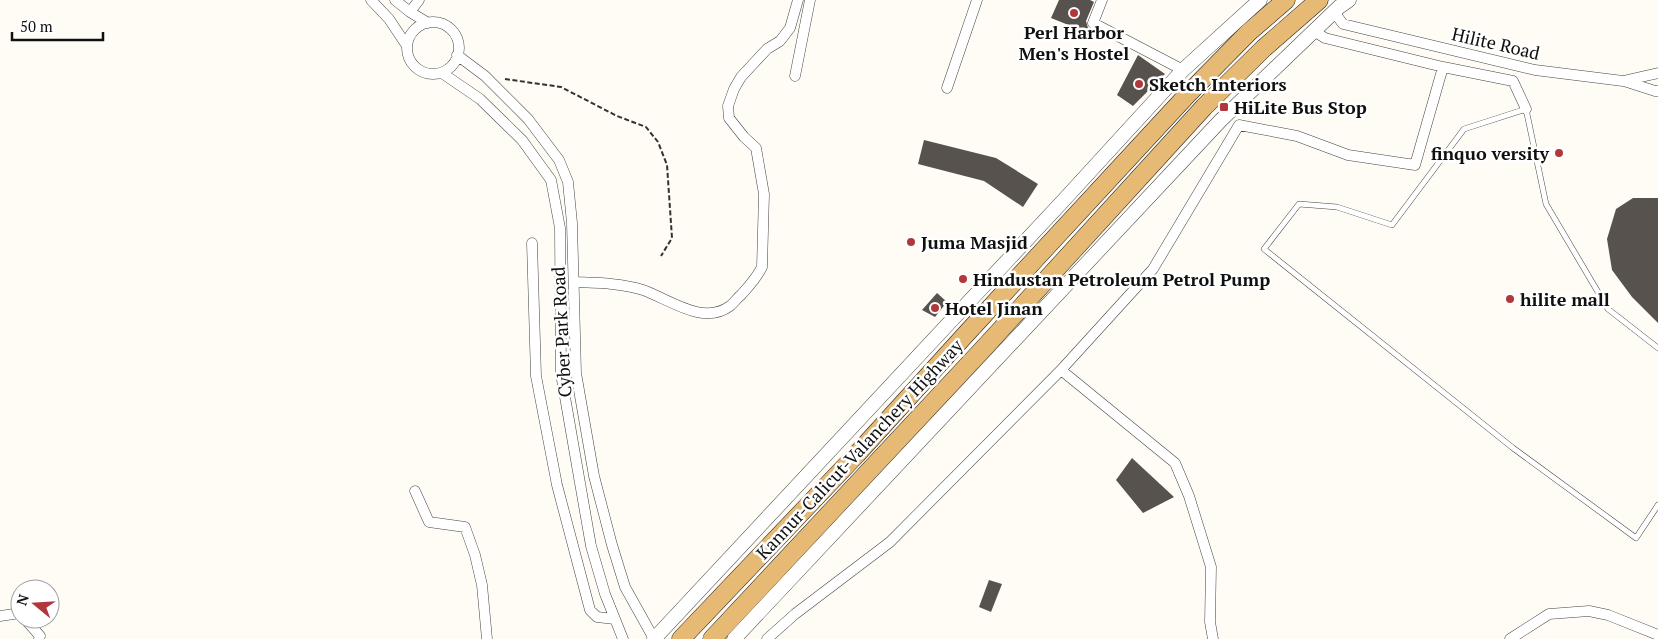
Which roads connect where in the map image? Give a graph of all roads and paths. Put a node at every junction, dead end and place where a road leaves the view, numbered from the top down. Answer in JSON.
{"nodes":[{"id":1,"x":371,"y":0,"type":"edge"},
{"id":2,"x":395,"y":0,"type":"edge"},
{"id":3,"x":419,"y":0,"type":"edge"},
{"id":4,"x":798,"y":0,"type":"edge"},
{"id":5,"x":810,"y":0,"type":"edge"},
{"id":6,"x":977,"y":0,"type":"edge"},
{"id":7,"x":1102,"y":0,"type":"edge"},
{"id":8,"x":1260,"y":0,"type":"edge"},
{"id":9,"x":1286,"y":0,"type":"edge"},
{"id":10,"x":1319,"y":0,"type":"edge"},
{"id":11,"x":1349,"y":0,"type":"edge"},
{"id":12,"x":795,"y":10,"type":"junction"},
{"id":13,"x":410,"y":12,"type":"junction"},
{"id":14,"x":1334,"y":12,"type":"junction"},
{"id":15,"x":808,"y":13,"type":"junction"},
{"id":16,"x":428,"y":23,"type":"junction"},
{"id":17,"x":1314,"y":30,"type":"junction"},
{"id":18,"x":407,"y":46,"type":"junction"},
{"id":19,"x":457,"y":55,"type":"junction"},
{"id":20,"x":1443,"y":67,"type":"junction"},
{"id":21,"x":1183,"y":70,"type":"junction"},
{"id":22,"x":1658,"y":72,"type":"edge"},
{"id":23,"x":442,"y":73,"type":"junction"},
{"id":24,"x":485,"y":76,"type":"junction"},
{"id":25,"x":795,"y":76,"type":"dead end"},
{"id":26,"x":1623,"y":81,"type":"junction"},
{"id":27,"x":947,"y":88,"type":"dead end"},
{"id":28,"x":1658,"y":91,"type":"edge"},
{"id":29,"x":1526,"y":109,"type":"junction"},
{"id":30,"x":532,"y":243,"type":"dead end"},
{"id":31,"x":661,"y":256,"type":"dead end"},
{"id":32,"x":574,"y":282,"type":"junction"},
{"id":33,"x":1658,"y":348,"type":"edge"},
{"id":34,"x":1061,"y":370,"type":"junction"},
{"id":35,"x":415,"y":491,"type":"dead end"},
{"id":36,"x":1658,"y":504,"type":"edge"},
{"id":37,"x":615,"y":619,"type":"junction"},
{"id":38,"x":1658,"y":635,"type":"edge"},
{"id":39,"x":487,"y":639,"type":"edge"},
{"id":40,"x":623,"y":639,"type":"edge"},
{"id":41,"x":654,"y":639,"type":"edge"},
{"id":42,"x":681,"y":639,"type":"edge"},
{"id":43,"x":712,"y":639,"type":"edge"},
{"id":44,"x":734,"y":639,"type":"edge"},
{"id":45,"x":768,"y":639,"type":"edge"},
{"id":46,"x":1213,"y":639,"type":"edge"},
{"id":47,"x":1510,"y":639,"type":"edge"}],
"edges":[{"from":1,"to":18,"type":"street"},
{"from":2,"to":13,"type":"street"},
{"from":3,"to":13,"type":"street"},
{"from":4,"to":12,"type":"street"},
{"from":5,"to":15,"type":"street"},
{"from":6,"to":27,"type":"street"},
{"from":7,"to":21,"type":"street"},
{"from":8,"to":21,"type":"street"},
{"from":9,"to":42,"type":"highway","name":"Kannur-Calicut-Valanchery Highway"},
{"from":10,"to":43,"type":"highway"},
{"from":11,"to":14,"type":"street"},
{"from":12,"to":15,"type":"street"},
{"from":12,"to":32,"type":"street"},
{"from":13,"to":16,"type":"street"},
{"from":14,"to":17,"type":"street"},
{"from":14,"to":26,"type":"street","name":"Hilite Road"},
{"from":15,"to":25,"type":"street"},
{"from":16,"to":18,"type":"street"},
{"from":16,"to":19,"type":"street"},
{"from":17,"to":20,"type":"street"},
{"from":17,"to":44,"type":"street"},
{"from":18,"to":23,"type":"street"},
{"from":19,"to":23,"type":"street"},
{"from":19,"to":24,"type":"street","name":"Cyber Park Road"},
{"from":20,"to":29,"type":"street"},
{"from":20,"to":34,"type":"street"},
{"from":21,"to":41,"type":"street"},
{"from":22,"to":26,"type":"street","name":"Hilite Road"},
{"from":23,"to":37,"type":"street"},
{"from":24,"to":31,"type":"path"},
{"from":24,"to":32,"type":"street","name":"Cyber Park Road"},
{"from":26,"to":28,"type":"street"},
{"from":29,"to":33,"type":"lane"},
{"from":29,"to":36,"type":"lane"},
{"from":30,"to":37,"type":"street"},
{"from":32,"to":41,"type":"street","name":"Cyber Park Road"},
{"from":34,"to":45,"type":"street"},
{"from":34,"to":46,"type":"street"},
{"from":35,"to":39,"type":"street"},
{"from":37,"to":40,"type":"street"},
{"from":38,"to":47,"type":"street"}]}
